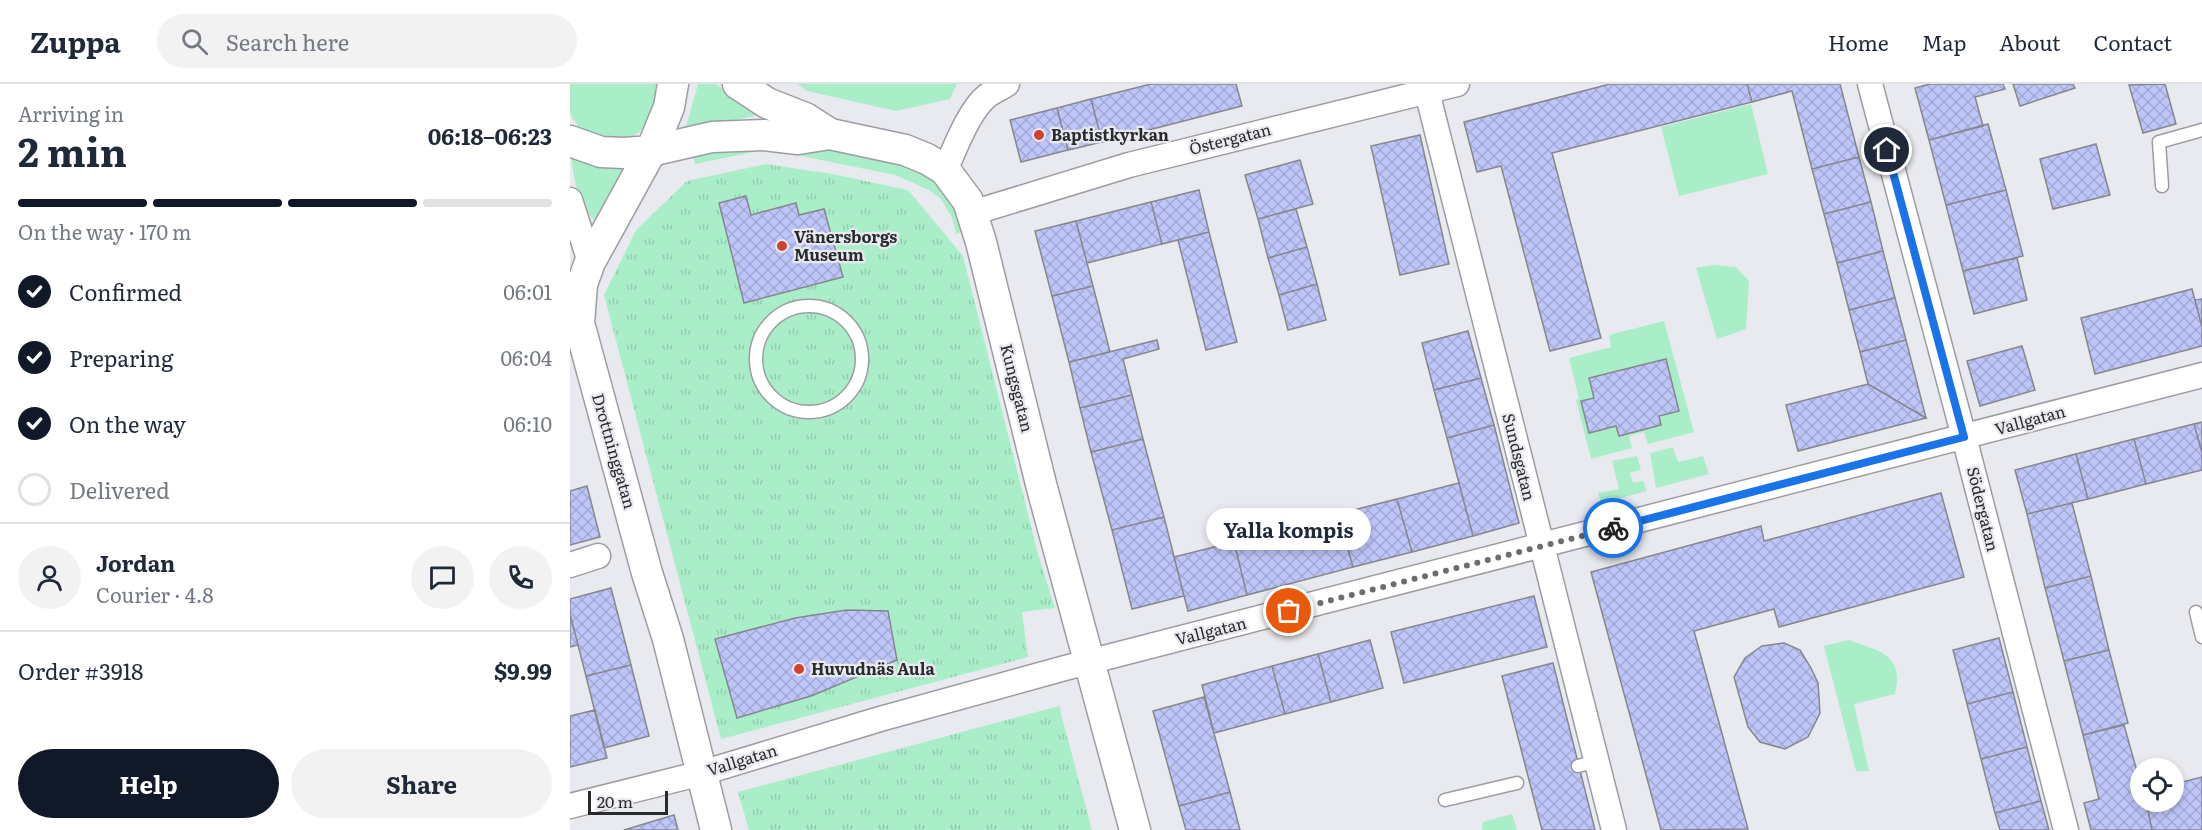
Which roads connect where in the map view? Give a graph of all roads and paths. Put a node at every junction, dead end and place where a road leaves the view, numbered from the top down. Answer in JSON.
{"nodes":[{"id":1,"x":674,"y":84,"type":"edge"},
{"id":2,"x":738,"y":84,"type":"edge"},
{"id":3,"x":1007,"y":84,"type":"edge"},
{"id":4,"x":1457,"y":84,"type":"edge"},
{"id":5,"x":1870,"y":84,"type":"edge"},
{"id":6,"x":1426,"y":88,"type":"edge"},
{"id":7,"x":2202,"y":130,"type":"edge"},
{"id":8,"x":830,"y":134,"type":"junction"},
{"id":9,"x":570,"y":141,"type":"edge"},
{"id":10,"x":651,"y":151,"type":"junction"},
{"id":11,"x":945,"y":170,"type":"junction"},
{"id":12,"x":2162,"y":186,"type":"dead end"},
{"id":13,"x":570,"y":200,"type":"edge"},
{"id":14,"x":972,"y":213,"type":"junction"},
{"id":15,"x":590,"y":262,"type":"junction"},
{"id":16,"x":842,"y":317,"type":"joint"},
{"id":17,"x":575,"y":324,"type":"edge"},
{"id":18,"x":2202,"y":375,"type":"edge"},
{"id":19,"x":1964,"y":437,"type":"junction"},
{"id":20,"x":1542,"y":547,"type":"junction"},
{"id":21,"x":598,"y":556,"type":"dead end"},
{"id":22,"x":570,"y":565,"type":"edge"},
{"id":23,"x":2196,"y":612,"type":"dead end"},
{"id":24,"x":2202,"y":637,"type":"edge"},
{"id":25,"x":1090,"y":662,"type":"junction"},
{"id":26,"x":702,"y":773,"type":"junction"},
{"id":27,"x":1517,"y":783,"type":"dead end"},
{"id":28,"x":1445,"y":800,"type":"dead end"},
{"id":29,"x":570,"y":806,"type":"edge"},
{"id":30,"x":716,"y":830,"type":"edge"},
{"id":31,"x":1135,"y":830,"type":"edge"},
{"id":32,"x":1614,"y":830,"type":"edge"},
{"id":33,"x":2066,"y":830,"type":"edge"}],
"edges":[{"from":1,"to":10,"type":"street","name":"Drottninggatan"},
{"from":2,"to":8,"type":"street","name":"Kungsgatan"},
{"from":3,"to":11,"type":"street"},
{"from":4,"to":6,"type":"street","name":"Östergatan"},
{"from":5,"to":19,"type":"street","name":"Södergatan"},
{"from":6,"to":14,"type":"street","name":"Östergatan"},
{"from":6,"to":20,"type":"street","name":"Sundsgatan"},
{"from":7,"to":12,"type":"lane"},
{"from":8,"to":10,"type":"street"},
{"from":8,"to":11,"type":"street","name":"Kungsgatan"},
{"from":9,"to":10,"type":"street"},
{"from":10,"to":15,"type":"street","name":"Drottninggatan"},
{"from":11,"to":14,"type":"street","name":"Kungsgatan"},
{"from":13,"to":15,"type":"street"},
{"from":14,"to":25,"type":"street","name":"Kungsgatan"},
{"from":15,"to":17,"type":"street","name":"Drottninggatan"},
{"from":16,"to":16,"type":"lane"},
{"from":17,"to":26,"type":"street","name":"Drottninggatan"},
{"from":18,"to":19,"type":"street","name":"Vallgatan"},
{"from":19,"to":20,"type":"street","name":"Vallgatan"},
{"from":19,"to":33,"type":"street","name":"Södergatan"},
{"from":20,"to":25,"type":"street","name":"Vallgatan"},
{"from":20,"to":32,"type":"street","name":"Sundsgatan"},
{"from":21,"to":22,"type":"street"},
{"from":23,"to":24,"type":"lane"},
{"from":25,"to":26,"type":"street","name":"Vallgatan"},
{"from":25,"to":31,"type":"street","name":"Kungsgatan"},
{"from":26,"to":29,"type":"street","name":"Vallgatan"},
{"from":26,"to":30,"type":"street","name":"Drottninggatan"},
{"from":27,"to":28,"type":"lane"}]}
